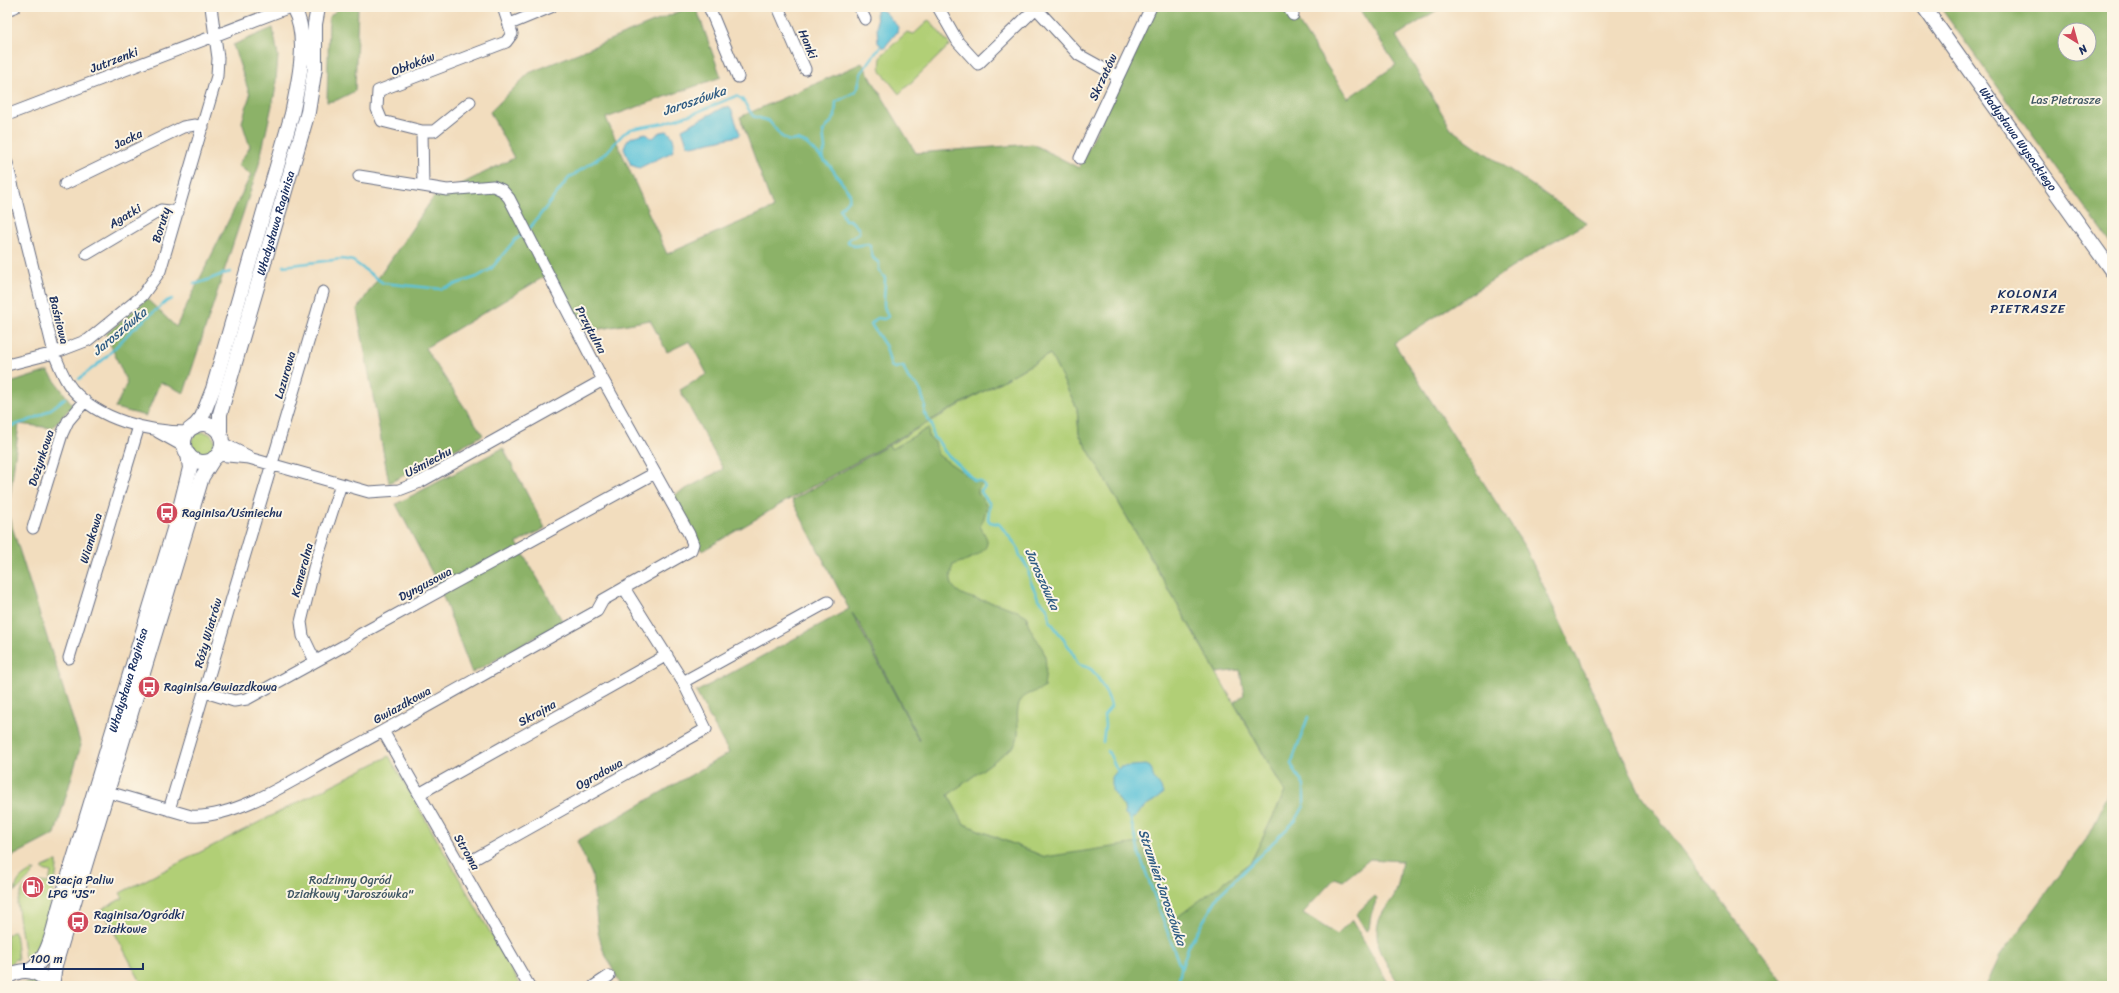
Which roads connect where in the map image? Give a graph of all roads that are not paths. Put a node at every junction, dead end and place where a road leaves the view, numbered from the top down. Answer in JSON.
{"nodes":[{"id":1,"x":15,"y":7,"type":"edge"},
{"id":2,"x":211,"y":7,"type":"edge"},
{"id":3,"x":269,"y":7,"type":"edge"},
{"id":4,"x":318,"y":7,"type":"edge"},
{"id":5,"x":503,"y":7,"type":"edge"},
{"id":6,"x":551,"y":7,"type":"edge"},
{"id":7,"x":709,"y":7,"type":"edge"},
{"id":8,"x":778,"y":7,"type":"edge"},
{"id":9,"x":859,"y":7,"type":"edge"},
{"id":10,"x":938,"y":7,"type":"edge"},
{"id":11,"x":1151,"y":7,"type":"edge"},
{"id":12,"x":1924,"y":7,"type":"edge"},
{"id":13,"x":292,"y":8,"type":"edge"},
{"id":14,"x":1037,"y":8,"type":"edge"},
{"id":15,"x":7,"y":10,"type":"edge"},
{"id":16,"x":1025,"y":11,"type":"edge"},
{"id":17,"x":865,"y":19,"type":"dead end"},
{"id":18,"x":510,"y":24,"type":"junction"},
{"id":19,"x":231,"y":29,"type":"junction"},
{"id":20,"x":215,"y":35,"type":"junction"},
{"id":21,"x":805,"y":68,"type":"dead end"},
{"id":22,"x":1117,"y":76,"type":"junction"},
{"id":23,"x":738,"y":77,"type":"dead end"},
{"id":24,"x":470,"y":102,"type":"dead end"},
{"id":25,"x":7,"y":115,"type":"edge"},
{"id":26,"x":203,"y":127,"type":"junction"},
{"id":27,"x":422,"y":132,"type":"junction"},
{"id":28,"x":1080,"y":158,"type":"dead end"},
{"id":29,"x":7,"y":163,"type":"edge"},
{"id":30,"x":359,"y":176,"type":"dead end"},
{"id":31,"x":66,"y":184,"type":"dead end"},
{"id":32,"x":423,"y":186,"type":"junction"},
{"id":33,"x":178,"y":212,"type":"junction"},
{"id":34,"x":87,"y":254,"type":"dead end"},
{"id":35,"x":2112,"y":271,"type":"edge"},
{"id":36,"x":323,"y":292,"type":"dead end"},
{"id":37,"x":54,"y":353,"type":"junction"},
{"id":38,"x":7,"y":365,"type":"edge"},
{"id":39,"x":603,"y":380,"type":"junction"},
{"id":40,"x":85,"y":401,"type":"junction"},
{"id":41,"x":139,"y":426,"type":"junction"},
{"id":42,"x":191,"y":429,"type":"junction"},
{"id":43,"x":154,"y":430,"type":"junction"},
{"id":44,"x":218,"y":448,"type":"junction"},
{"id":45,"x":186,"y":451,"type":"junction"},
{"id":46,"x":273,"y":464,"type":"junction"},
{"id":47,"x":655,"y":473,"type":"junction"},
{"id":48,"x":341,"y":484,"type":"junction"},
{"id":49,"x":33,"y":528,"type":"dead end"},
{"id":50,"x":689,"y":552,"type":"joint"},
{"id":51,"x":624,"y":588,"type":"junction"},
{"id":52,"x":828,"y":602,"type":"dead end"},
{"id":53,"x":667,"y":655,"type":"junction"},
{"id":54,"x":68,"y":658,"type":"dead end"},
{"id":55,"x":315,"y":662,"type":"junction"},
{"id":56,"x":683,"y":682,"type":"junction"},
{"id":57,"x":205,"y":692,"type":"junction"},
{"id":58,"x":383,"y":731,"type":"junction"},
{"id":59,"x":108,"y":792,"type":"junction"},
{"id":60,"x":419,"y":794,"type":"junction"},
{"id":61,"x":169,"y":810,"type":"junction"},
{"id":62,"x":460,"y":867,"type":"junction"},
{"id":63,"x":29,"y":971,"type":"junction"},
{"id":64,"x":609,"y":976,"type":"dead end"},
{"id":65,"x":7,"y":977,"type":"edge"},
{"id":66,"x":52,"y":986,"type":"edge"},
{"id":67,"x":528,"y":986,"type":"edge"},
{"id":68,"x":594,"y":986,"type":"edge"}],
"edges":[{"from":1,"to":15,"type":"street"},
{"from":2,"to":20,"type":"street","name":"Boruty"},
{"from":3,"to":19,"type":"street","name":"Jutrzenki"},
{"from":4,"to":13,"type":"main road"},
{"from":4,"to":44,"type":"main road","name":"Władysława Raginisa"},
{"from":5,"to":18,"type":"street"},
{"from":6,"to":18,"type":"street"},
{"from":7,"to":23,"type":"street"},
{"from":8,"to":21,"type":"street","name":"Hanki"},
{"from":9,"to":17,"type":"street"},
{"from":10,"to":16,"type":"street"},
{"from":11,"to":22,"type":"street","name":"Skrzatów"},
{"from":12,"to":35,"type":"main road","name":"Władysława Wysockiego"},
{"from":13,"to":19,"type":"street","name":"Jutrzenki"},
{"from":13,"to":42,"type":"main road","name":"Władysława Raginisa"},
{"from":14,"to":16,"type":"street"},
{"from":14,"to":22,"type":"street"},
{"from":18,"to":27,"type":"street","name":"Obłoków"},
{"from":19,"to":20,"type":"street","name":"Jutrzenki"},
{"from":20,"to":25,"type":"street","name":"Jutrzenki"},
{"from":20,"to":26,"type":"street","name":"Boruty"},
{"from":22,"to":28,"type":"street","name":"Skrzatów"},
{"from":24,"to":27,"type":"street"},
{"from":26,"to":31,"type":"street","name":"Jacka"},
{"from":26,"to":33,"type":"street","name":"Boruty"},
{"from":27,"to":32,"type":"street"},
{"from":29,"to":37,"type":"street","name":"Baśniowa"},
{"from":30,"to":32,"type":"street"},
{"from":32,"to":39,"type":"street","name":"Przytulna"},
{"from":33,"to":34,"type":"street","name":"Agatki"},
{"from":33,"to":37,"type":"street","name":"Boruty"},
{"from":36,"to":46,"type":"street","name":"Lazurowa"},
{"from":37,"to":38,"type":"street","name":"Boruty"},
{"from":37,"to":40,"type":"street","name":"Baśniowa"},
{"from":39,"to":47,"type":"street","name":"Przytulna"},
{"from":39,"to":48,"type":"street","name":"Uśmiechu"},
{"from":40,"to":41,"type":"street","name":"Baśniowa"},
{"from":40,"to":49,"type":"street","name":"Dożynkowa"},
{"from":41,"to":43,"type":"street","name":"Baśniowa"},
{"from":41,"to":54,"type":"street","name":"Wiankowa"},
{"from":42,"to":43,"type":"street","name":"Baśniowa"},
{"from":42,"to":44,"type":"main road"},
{"from":42,"to":45,"type":"main road"},
{"from":43,"to":45,"type":"street","name":"Baśniowa"},
{"from":44,"to":45,"type":"main road"},
{"from":44,"to":46,"type":"street","name":"Uśmiechu"},
{"from":44,"to":59,"type":"main road","name":"Władysława Raginisa"},
{"from":45,"to":63,"type":"main road","name":"Władysława Raginisa"},
{"from":46,"to":48,"type":"street","name":"Uśmiechu"},
{"from":46,"to":57,"type":"street","name":"Róży Wiatrów"},
{"from":47,"to":50,"type":"street","name":"Przytulna"},
{"from":47,"to":55,"type":"street","name":"Dyngusowa"},
{"from":48,"to":55,"type":"street","name":"Kameralna"},
{"from":50,"to":51,"type":"street","name":"Gwiazdkowa"},
{"from":51,"to":53,"type":"street","name":"Ogrodowa"},
{"from":51,"to":58,"type":"street","name":"Gwiazdkowa"},
{"from":52,"to":56,"type":"street"},
{"from":53,"to":56,"type":"street","name":"Ogrodowa"},
{"from":53,"to":60,"type":"street","name":"Skrajna"},
{"from":55,"to":57,"type":"street","name":"Dyngusowa"},
{"from":56,"to":62,"type":"street","name":"Ogrodowa"},
{"from":57,"to":61,"type":"street","name":"Róży Wiatrów"},
{"from":58,"to":60,"type":"street","name":"Stroma"},
{"from":58,"to":61,"type":"street","name":"Gwiazdkowa"},
{"from":59,"to":61,"type":"street","name":"Gwiazdkowa"},
{"from":59,"to":66,"type":"main road","name":"Władysława Raginisa"},
{"from":60,"to":62,"type":"street","name":"Stroma"},
{"from":62,"to":67,"type":"street","name":"Stroma"},
{"from":63,"to":65,"type":"main road"},
{"from":63,"to":66,"type":"main road"},
{"from":64,"to":68,"type":"street"}]}
